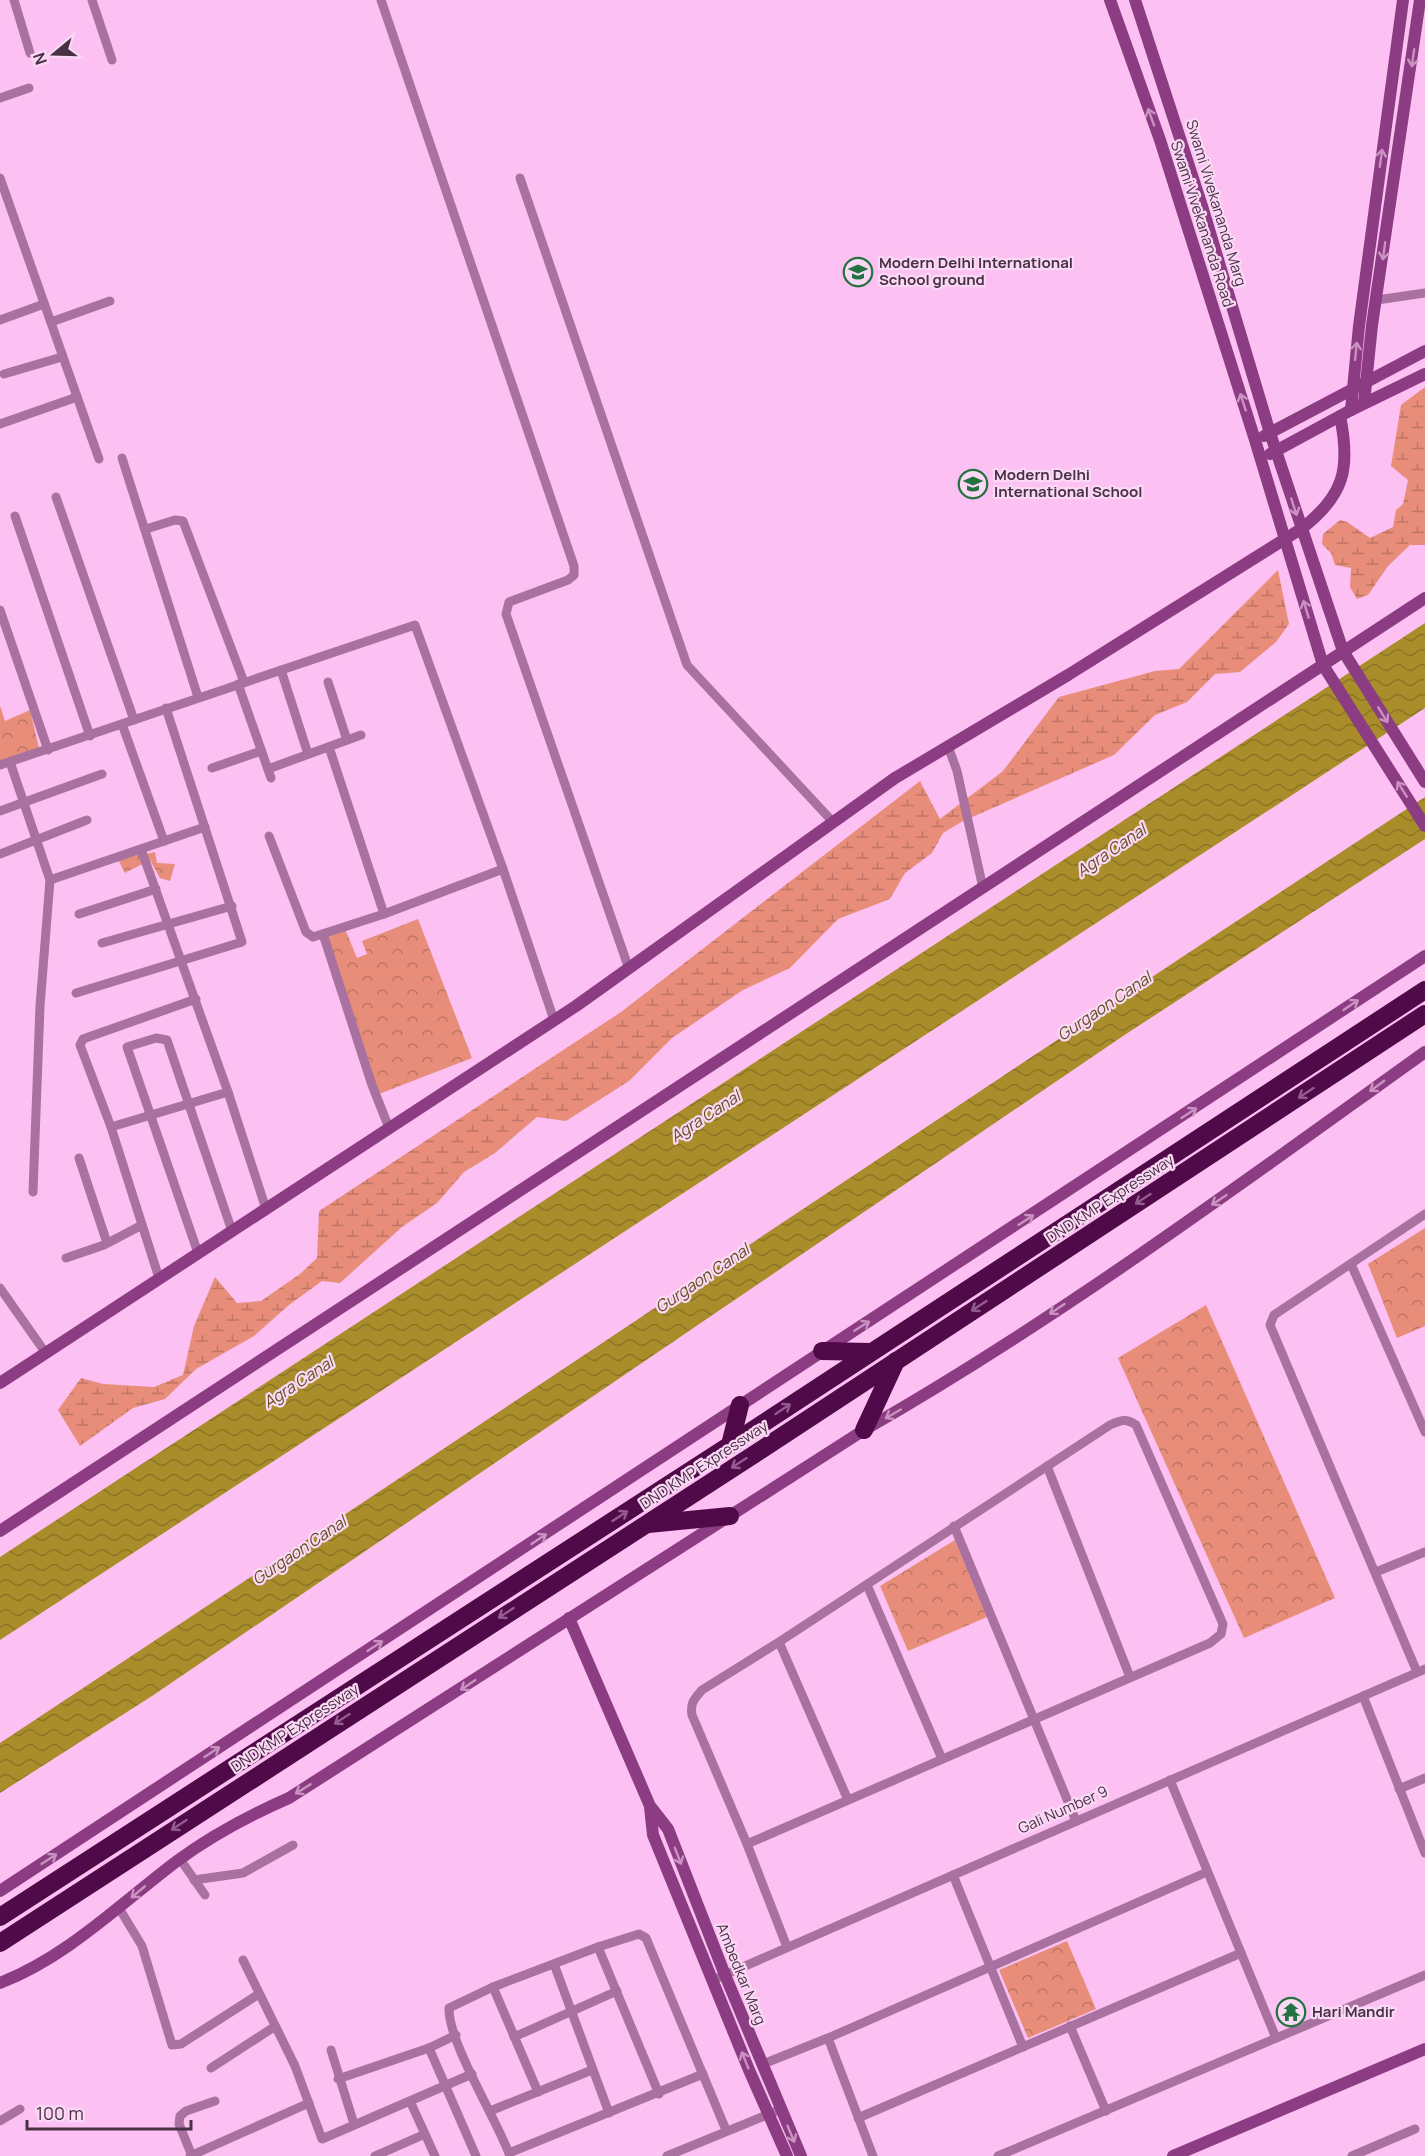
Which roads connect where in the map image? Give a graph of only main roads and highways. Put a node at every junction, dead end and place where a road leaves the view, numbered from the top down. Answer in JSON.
{"nodes":[{"id":1,"x":1425,"y":990,"type":"edge"},
{"id":2,"x":1425,"y":1014,"type":"edge"},
{"id":3,"x":822,"y":1351,"type":"road end"},
{"id":4,"x":870,"y":1352,"type":"junction"},
{"id":5,"x":896,"y":1361,"type":"junction"},
{"id":6,"x":740,"y":1405,"type":"road end"},
{"id":7,"x":864,"y":1430,"type":"road end"},
{"id":8,"x":730,"y":1445,"type":"junction"},
{"id":9,"x":730,"y":1516,"type":"road end"},
{"id":10,"x":644,"y":1525,"type":"junction"},
{"id":11,"x":0,"y":1917,"type":"edge"},
{"id":12,"x":0,"y":1943,"type":"edge"}],
"edges":[{"from":1,"to":4,"type":"highway","name":"DND KMP Expressway"},
{"from":2,"to":5,"type":"highway","name":"DND KMP Expressway","one_way":true},
{"from":3,"to":4,"type":"highway"},
{"from":8,"to":4,"type":"highway","name":"DND KMP Expressway","one_way":true},
{"from":5,"to":7,"type":"highway"},
{"from":5,"to":10,"type":"highway","name":"DND KMP Expressway","one_way":true},
{"from":6,"to":8,"type":"highway"},
{"from":11,"to":8,"type":"highway","name":"DND KMP Expressway","one_way":true},
{"from":9,"to":10,"type":"highway"},
{"from":10,"to":12,"type":"highway","name":"DND KMP Expressway","one_way":true}]}
